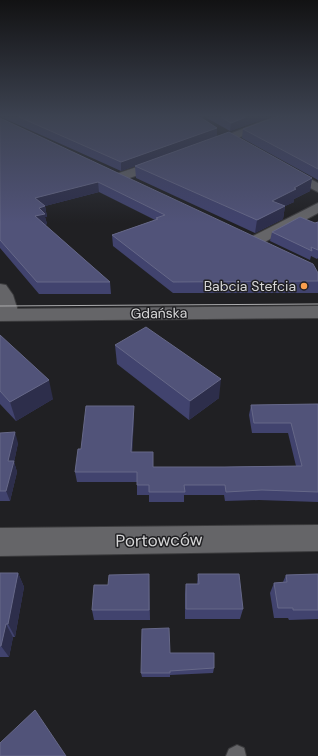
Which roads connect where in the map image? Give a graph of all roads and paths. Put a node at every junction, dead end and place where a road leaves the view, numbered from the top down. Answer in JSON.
{"nodes":[{"id":1,"x":172,"y":158,"type":"edge"},
{"id":2,"x":276,"y":164,"type":"edge"},
{"id":3,"x":107,"y":171,"type":"edge"},
{"id":4,"x":121,"y":177,"type":"junction"},
{"id":5,"x":141,"y":187,"type":"edge"},
{"id":6,"x":318,"y":188,"type":"edge"},
{"id":7,"x":318,"y":207,"type":"edge"},
{"id":8,"x":241,"y":235,"type":"edge"},
{"id":9,"x":255,"y":241,"type":"junction"},
{"id":10,"x":269,"y":248,"type":"edge"},
{"id":11,"x":0,"y":290,"type":"edge"},
{"id":12,"x":318,"y":312,"type":"edge"},
{"id":13,"x":4,"y":314,"type":"edge"},
{"id":14,"x":318,"y":538,"type":"edge"},
{"id":15,"x":0,"y":542,"type":"edge"}],
"edges":[{"from":1,"to":4,"type":"street"},
{"from":2,"to":6,"type":"street"},
{"from":3,"to":4,"type":"street"},
{"from":4,"to":5,"type":"street"},
{"from":7,"to":9,"type":"street"},
{"from":8,"to":9,"type":"street"},
{"from":9,"to":10,"type":"street"},
{"from":11,"to":13,"type":"street"},
{"from":12,"to":13,"type":"street","name":"Gdańska"},
{"from":14,"to":15,"type":"street","name":"Portowców"}]}
